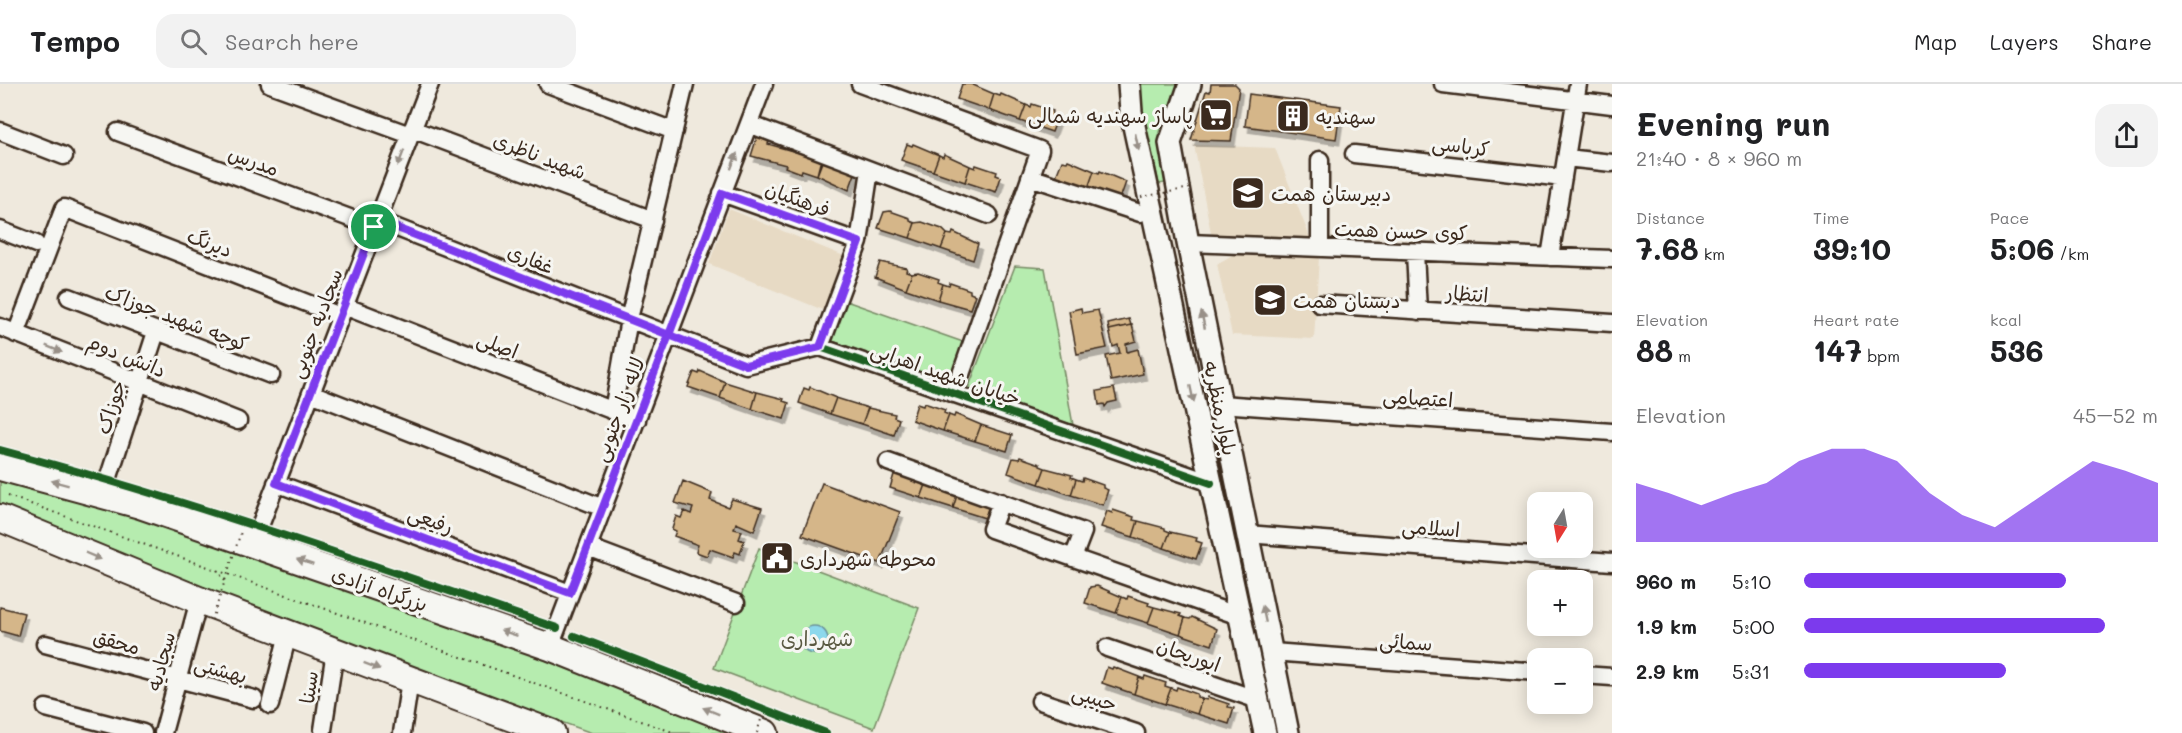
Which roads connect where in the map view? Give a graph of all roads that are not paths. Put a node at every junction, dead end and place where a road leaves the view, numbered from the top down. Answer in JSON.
{"nodes":[{"id":1,"x":270,"y":84,"type":"edge"},
{"id":2,"x":430,"y":84,"type":"edge"},
{"id":3,"x":548,"y":84,"type":"edge"},
{"id":4,"x":685,"y":84,"type":"edge"},
{"id":5,"x":764,"y":84,"type":"edge"},
{"id":6,"x":860,"y":84,"type":"edge"},
{"id":7,"x":1129,"y":84,"type":"edge"},
{"id":8,"x":1190,"y":84,"type":"edge"},
{"id":9,"x":1443,"y":84,"type":"edge"},
{"id":10,"x":1578,"y":84,"type":"edge"},
{"id":11,"x":1575,"y":101,"type":"junction"},
{"id":12,"x":1612,"y":105,"type":"edge"},
{"id":13,"x":749,"y":124,"type":"junction"},
{"id":14,"x":0,"y":131,"type":"edge"},
{"id":15,"x":674,"y":131,"type":"junction"},
{"id":16,"x":118,"y":132,"type":"dead end"},
{"id":17,"x":411,"y":132,"type":"junction"},
{"id":18,"x":1354,"y":154,"type":"dead end"},
{"id":19,"x":64,"y":156,"type":"dead end"},
{"id":20,"x":1566,"y":158,"type":"junction"},
{"id":21,"x":1320,"y":160,"type":"dead end"},
{"id":22,"x":1612,"y":163,"type":"edge"},
{"id":23,"x":870,"y":170,"type":"junction"},
{"id":24,"x":1030,"y":177,"type":"junction"},
{"id":25,"x":1563,"y":178,"type":"junction"},
{"id":26,"x":722,"y":193,"type":"junction"},
{"id":27,"x":1140,"y":205,"type":"road end"},
{"id":28,"x":989,"y":215,"type":"dead end"},
{"id":29,"x":653,"y":220,"type":"junction"},
{"id":30,"x":376,"y":224,"type":"junction"},
{"id":31,"x":0,"y":230,"type":"edge"},
{"id":32,"x":859,"y":242,"type":"junction"},
{"id":33,"x":1188,"y":243,"type":"junction"},
{"id":34,"x":36,"y":244,"type":"dead end"},
{"id":35,"x":1320,"y":248,"type":"junction"},
{"id":36,"x":1415,"y":252,"type":"junction"},
{"id":37,"x":1550,"y":257,"type":"junction"},
{"id":38,"x":1612,"y":259,"type":"edge"},
{"id":39,"x":69,"y":297,"type":"dead end"},
{"id":40,"x":1320,"y":304,"type":"dead end"},
{"id":41,"x":342,"y":311,"type":"junction"},
{"id":42,"x":1418,"y":311,"type":"junction"},
{"id":43,"x":629,"y":319,"type":"junction"},
{"id":44,"x":1612,"y":323,"type":"edge"},
{"id":45,"x":0,"y":327,"type":"edge"},
{"id":46,"x":156,"y":332,"type":"junction"},
{"id":47,"x":16,"y":334,"type":"junction"},
{"id":48,"x":669,"y":335,"type":"junction"},
{"id":49,"x":820,"y":347,"type":"junction"},
{"id":50,"x":271,"y":375,"type":"dead end"},
{"id":51,"x":140,"y":383,"type":"junction"},
{"id":52,"x":311,"y":393,"type":"junction"},
{"id":53,"x":954,"y":394,"type":"junction"},
{"id":54,"x":1221,"y":404,"type":"junction"},
{"id":55,"x":612,"y":411,"type":"junction"},
{"id":56,"x":637,"y":420,"type":"junction"},
{"id":57,"x":238,"y":421,"type":"dead end"},
{"id":58,"x":1612,"y":432,"type":"edge"},
{"id":59,"x":888,"y":462,"type":"dead end"},
{"id":60,"x":0,"y":467,"type":"edge"},
{"id":61,"x":276,"y":483,"type":"junction"},
{"id":62,"x":1211,"y":483,"type":"junction"},
{"id":63,"x":103,"y":495,"type":"junction"},
{"id":64,"x":1001,"y":502,"type":"junction"},
{"id":65,"x":4,"y":507,"type":"edge"},
{"id":66,"x":603,"y":508,"type":"junction"},
{"id":67,"x":1247,"y":534,"type":"junction"},
{"id":68,"x":247,"y":536,"type":"junction"},
{"id":69,"x":588,"y":547,"type":"junction"},
{"id":70,"x":1073,"y":558,"type":"junction"},
{"id":71,"x":1612,"y":562,"type":"edge"},
{"id":72,"x":570,"y":593,"type":"junction"},
{"id":73,"x":736,"y":603,"type":"dead end"},
{"id":74,"x":205,"y":610,"type":"junction"},
{"id":75,"x":1239,"y":616,"type":"junction"},
{"id":76,"x":288,"y":634,"type":"junction"},
{"id":77,"x":45,"y":644,"type":"dead end"},
{"id":78,"x":550,"y":647,"type":"junction"},
{"id":79,"x":1107,"y":648,"type":"dead end"},
{"id":80,"x":334,"y":651,"type":"junction"},
{"id":81,"x":1272,"y":652,"type":"junction"},
{"id":82,"x":1527,"y":671,"type":"edge"},
{"id":83,"x":1593,"y":676,"type":"edge"},
{"id":84,"x":1612,"y":677,"type":"edge"},
{"id":85,"x":177,"y":679,"type":"junction"},
{"id":86,"x":410,"y":680,"type":"junction"},
{"id":87,"x":254,"y":699,"type":"dead end"},
{"id":88,"x":1257,"y":700,"type":"junction"},
{"id":89,"x":1040,"y":701,"type":"dead end"},
{"id":90,"x":270,"y":705,"type":"dead end"},
{"id":91,"x":46,"y":708,"type":"dead end"},
{"id":92,"x":497,"y":713,"type":"junction"},
{"id":93,"x":763,"y":729,"type":"edge"},
{"id":94,"x":323,"y":730,"type":"dead end"},
{"id":95,"x":143,"y":733,"type":"edge"},
{"id":96,"x":163,"y":733,"type":"edge"},
{"id":97,"x":402,"y":733,"type":"edge"},
{"id":98,"x":514,"y":733,"type":"edge"},
{"id":99,"x":552,"y":733,"type":"edge"},
{"id":100,"x":1136,"y":733,"type":"edge"},
{"id":101,"x":1265,"y":733,"type":"edge"},
{"id":102,"x":1288,"y":733,"type":"edge"}],
"edges":[{"from":1,"to":17,"type":"street","name":"شهید ناظری"},
{"from":2,"to":17,"type":"street","name":"سجادیه جنوبی"},
{"from":3,"to":15,"type":"street"},
{"from":4,"to":15,"type":"street"},
{"from":5,"to":13,"type":"street","name":"لاله زار جنوبی"},
{"from":6,"to":24,"type":"street"},
{"from":7,"to":62,"type":"main road","name":"بلوار منظریه","one_way":true},
{"from":8,"to":33,"type":"main road","name":"بلوار منظریه"},
{"from":9,"to":11,"type":"street"},
{"from":10,"to":11,"type":"street"},
{"from":11,"to":12,"type":"street"},
{"from":11,"to":20,"type":"street"},
{"from":13,"to":23,"type":"street"},
{"from":26,"to":13,"type":"street","name":"لاله زار جنوبی","one_way":true},
{"from":14,"to":19,"type":"street"},
{"from":15,"to":29,"type":"street"},
{"from":16,"to":30,"type":"street","name":"مدرس"},
{"from":17,"to":29,"type":"street","name":"شهید ناظری"},
{"from":17,"to":30,"type":"street","name":"سجادیه جنوبی","one_way":true},
{"from":18,"to":25,"type":"street","name":"کرباسی"},
{"from":20,"to":22,"type":"street"},
{"from":20,"to":25,"type":"street"},
{"from":21,"to":35,"type":"street"},
{"from":23,"to":28,"type":"street"},
{"from":23,"to":32,"type":"street"},
{"from":24,"to":27,"type":"street"},
{"from":24,"to":53,"type":"street"},
{"from":25,"to":37,"type":"street"},
{"from":26,"to":32,"type":"street","name":"فرهنگیان"},
{"from":26,"to":48,"type":"street","name":"لاله زار جنوبی"},
{"from":29,"to":43,"type":"street"},
{"from":30,"to":41,"type":"street","name":"سجادیه جنوبی"},
{"from":30,"to":43,"type":"street","name":"غفاری"},
{"from":31,"to":34,"type":"street"},
{"from":32,"to":49,"type":"street"},
{"from":33,"to":35,"type":"street","name":"کوی حسن همت"},
{"from":54,"to":33,"type":"main road","name":"بلوار منظریه","one_way":true},
{"from":35,"to":36,"type":"street","name":"کوی حسن همت"},
{"from":36,"to":37,"type":"street","name":"کوی حسن همت"},
{"from":36,"to":42,"type":"street"},
{"from":37,"to":38,"type":"street","name":"کوی حسن همت"},
{"from":39,"to":46,"type":"street","name":"کوچه شهید جوزاک"},
{"from":40,"to":42,"type":"street","name":"انتظار"},
{"from":41,"to":47,"type":"street","name":"دیرنگ"},
{"from":41,"to":52,"type":"street","name":"سجادیه جنوبی"},
{"from":41,"to":55,"type":"street","name":"اصلی"},
{"from":42,"to":44,"type":"street","name":"انتظار"},
{"from":43,"to":48,"type":"street","name":"غفاری"},
{"from":43,"to":55,"type":"street"},
{"from":45,"to":47,"type":"street","name":"دانش دوم"},
{"from":46,"to":50,"type":"street","name":"کوچه شهید جوزاک"},
{"from":46,"to":51,"type":"street","name":"جوزاک"},
{"from":47,"to":51,"type":"street","name":"دانش دوم","one_way":true},
{"from":48,"to":49,"type":"street"},
{"from":48,"to":56,"type":"street","name":"لاله زار جنوبی"},
{"from":49,"to":53,"type":"street","name":"خیابان شهید اهرابی"},
{"from":51,"to":57,"type":"street","name":"دانش دوم"},
{"from":51,"to":63,"type":"street","name":"جوزاک"},
{"from":52,"to":61,"type":"street","name":"سجادیه جنوبی"},
{"from":52,"to":66,"type":"street"},
{"from":53,"to":62,"type":"street","name":"خیابان شهید اهرابی"},
{"from":54,"to":58,"type":"street","name":"اعتصامی"},
{"from":54,"to":67,"type":"main road","name":"بلوار منظریه"},
{"from":55,"to":56,"type":"street","name":"اصلی"},
{"from":56,"to":66,"type":"street","name":"لاله زار جنوبی"},
{"from":59,"to":64,"type":"street"},
{"from":63,"to":60,"type":"highway","name":"بزرگراه آزادی","one_way":true},
{"from":61,"to":68,"type":"street","name":"سجادیه جنوبی"},
{"from":61,"to":72,"type":"street","name":"رفیعی"},
{"from":62,"to":75,"type":"main road","name":"بلوار منظریه"},
{"from":63,"to":68,"type":"highway","name":"بزرگراه آزادی"},
{"from":64,"to":70,"type":"street"},
{"from":64,"to":70,"type":"street"},
{"from":65,"to":74,"type":"highway","one_way":true},
{"from":66,"to":69,"type":"street","name":"لاله زار جنوبی"},
{"from":67,"to":71,"type":"street","name":"اسلامی"},
{"from":81,"to":67,"type":"main road","name":"بلوار منظریه","one_way":true},
{"from":78,"to":68,"type":"highway","name":"بزرگراه آزادی","one_way":true},
{"from":69,"to":72,"type":"street","name":"لاله زار جنوبی"},
{"from":69,"to":73,"type":"street"},
{"from":70,"to":75,"type":"street"},
{"from":72,"to":78,"type":"street","name":"لاله زار جنوبی"},
{"from":74,"to":76,"type":"highway"},
{"from":74,"to":85,"type":"street","name":"سجادیه"},
{"from":75,"to":88,"type":"main road","name":"بلوار منظریه"},
{"from":76,"to":80,"type":"highway"},
{"from":76,"to":90,"type":"street"},
{"from":77,"to":85,"type":"street","name":"محقق"},
{"from":93,"to":78,"type":"highway","name":"بزرگراه آزادی","one_way":true},
{"from":79,"to":88,"type":"street","name":"ابوریحان"},
{"from":80,"to":86,"type":"highway","one_way":true},
{"from":80,"to":94,"type":"street","name":"سینا"},
{"from":81,"to":82,"type":"street","name":"سمائی"},
{"from":81,"to":102,"type":"main road","name":"بلوار منظریه"},
{"from":83,"to":84,"type":"street"},
{"from":85,"to":87,"type":"street","name":"بهشتی"},
{"from":85,"to":96,"type":"street","name":"سجادیه"},
{"from":86,"to":92,"type":"highway"},
{"from":86,"to":97,"type":"street"},
{"from":88,"to":101,"type":"main road","name":"بلوار منظریه"},
{"from":89,"to":100,"type":"street","name":"حبیبی"},
{"from":91,"to":95,"type":"street"},
{"from":92,"to":98,"type":"main road"},
{"from":92,"to":99,"type":"highway"}]}
